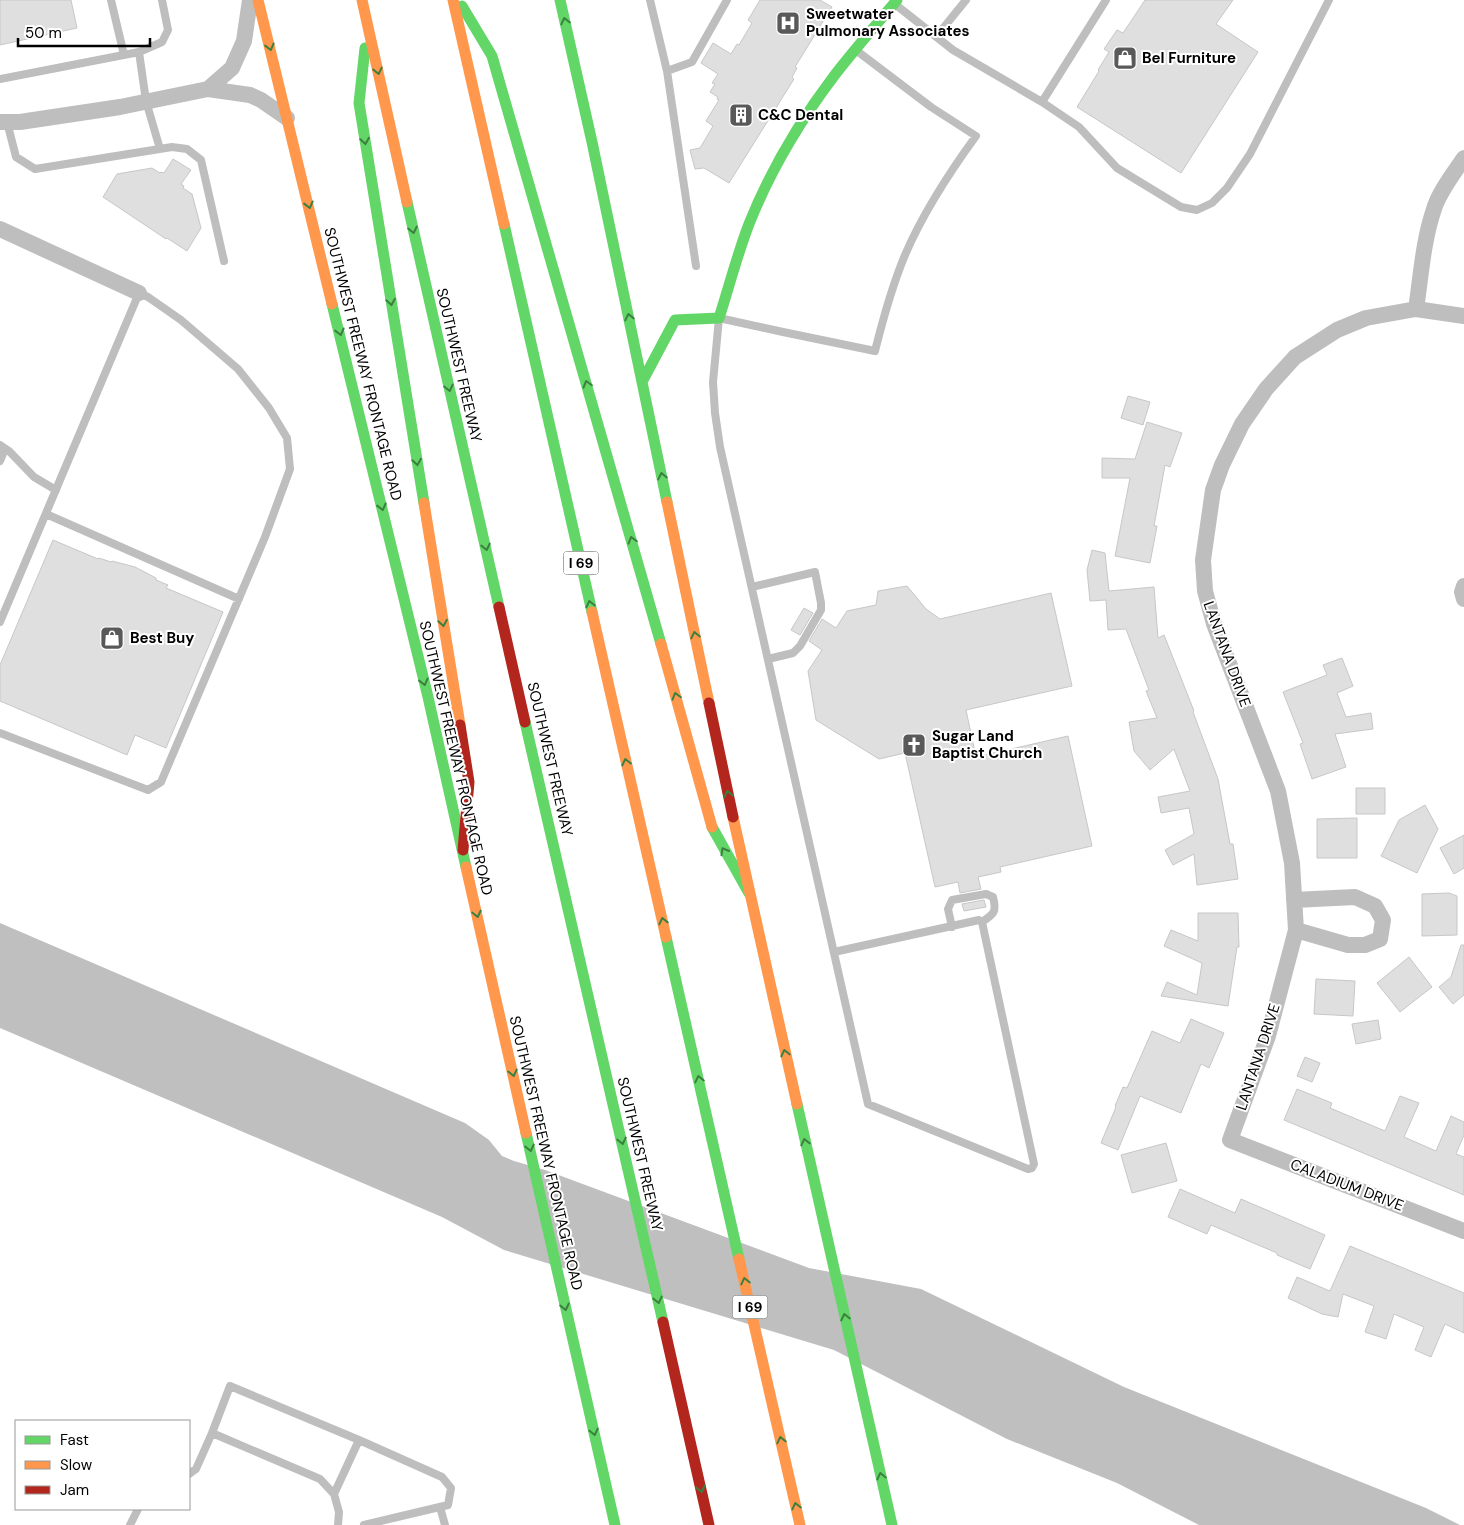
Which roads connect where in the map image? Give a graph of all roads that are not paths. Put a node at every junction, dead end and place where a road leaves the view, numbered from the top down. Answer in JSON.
{"nodes":[{"id":1,"x":111,"y":0,"type":"edge"},
{"id":2,"x":162,"y":0,"type":"edge"},
{"id":3,"x":250,"y":0,"type":"edge"},
{"id":4,"x":258,"y":0,"type":"edge"},
{"id":5,"x":362,"y":0,"type":"edge"},
{"id":6,"x":453,"y":0,"type":"edge"},
{"id":7,"x":458,"y":0,"type":"edge"},
{"id":8,"x":560,"y":0,"type":"edge"},
{"id":9,"x":650,"y":0,"type":"edge"},
{"id":10,"x":727,"y":0,"type":"edge"},
{"id":11,"x":966,"y":0,"type":"edge"},
{"id":12,"x":1106,"y":0,"type":"edge"},
{"id":13,"x":1329,"y":0,"type":"edge"},
{"id":14,"x":893,"y":1,"type":"edge"},
{"id":15,"x":368,"y":24,"type":"junction"},
{"id":16,"x":936,"y":37,"type":"junction"},
{"id":17,"x":856,"y":50,"type":"junction"},
{"id":18,"x":139,"y":52,"type":"junction"},
{"id":19,"x":124,"y":55,"type":"junction"},
{"id":20,"x":667,"y":71,"type":"junction"},
{"id":21,"x":0,"y":78,"type":"edge"},
{"id":22,"x":208,"y":89,"type":"junction"},
{"id":23,"x":146,"y":101,"type":"junction"},
{"id":24,"x":1042,"y":102,"type":"junction"},
{"id":25,"x":287,"y":118,"type":"junction"},
{"id":26,"x":4,"y":122,"type":"edge"},
{"id":27,"x":160,"y":149,"type":"junction"},
{"id":28,"x":1464,"y":158,"type":"edge"},
{"id":29,"x":0,"y":229,"type":"edge"},
{"id":30,"x":224,"y":261,"type":"dead end"},
{"id":31,"x":696,"y":266,"type":"dead end"},
{"id":32,"x":139,"y":293,"type":"junction"},
{"id":33,"x":1416,"y":309,"type":"junction"},
{"id":34,"x":1464,"y":316,"type":"edge"},
{"id":35,"x":719,"y":318,"type":"junction"},
{"id":36,"x":642,"y":382,"type":"junction"},
{"id":37,"x":3,"y":447,"type":"edge"},
{"id":38,"x":0,"y":461,"type":"edge"},
{"id":39,"x":56,"y":490,"type":"junction"},
{"id":40,"x":46,"y":514,"type":"junction"},
{"id":41,"x":1464,"y":586,"type":"edge"},
{"id":42,"x":752,"y":587,"type":"junction"},
{"id":43,"x":239,"y":599,"type":"junction"},
{"id":44,"x":1464,"y":599,"type":"edge"},
{"id":45,"x":0,"y":622,"type":"edge"},
{"id":46,"x":768,"y":659,"type":"junction"},
{"id":47,"x":0,"y":733,"type":"edge"},
{"id":48,"x":463,"y":850,"type":"junction"},
{"id":49,"x":749,"y":893,"type":"junction"},
{"id":50,"x":1294,"y":900,"type":"junction"},
{"id":51,"x":982,"y":922,"type":"junction"},
{"id":52,"x":952,"y":926,"type":"junction"},
{"id":53,"x":1296,"y":930,"type":"junction"},
{"id":54,"x":834,"y":952,"type":"junction"},
{"id":55,"x":1230,"y":1140,"type":"joint"},
{"id":56,"x":1464,"y":1231,"type":"edge"},
{"id":57,"x":212,"y":1433,"type":"junction"},
{"id":58,"x":359,"y":1440,"type":"junction"},
{"id":59,"x":190,"y":1473,"type":"edge"},
{"id":60,"x":334,"y":1494,"type":"junction"},
{"id":61,"x":440,"y":1507,"type":"junction"},
{"id":62,"x":138,"y":1510,"type":"edge"},
{"id":63,"x":892,"y":1524,"type":"edge"},
{"id":64,"x":130,"y":1525,"type":"edge"},
{"id":65,"x":338,"y":1525,"type":"edge"},
{"id":66,"x":364,"y":1525,"type":"edge"},
{"id":67,"x":445,"y":1525,"type":"edge"},
{"id":68,"x":615,"y":1525,"type":"edge"},
{"id":69,"x":710,"y":1525,"type":"edge"},
{"id":70,"x":800,"y":1525,"type":"edge"}],
"edges":[{"from":1,"to":19,"type":"lane"},
{"from":2,"to":18,"type":"lane"},
{"from":3,"to":22,"type":"street"},
{"from":4,"to":25,"type":"main road","name":"SOUTHWEST FREEWAY FRONTAGE ROAD","one_way":true},
{"from":5,"to":15,"type":"main road","name":"SOUTHWEST FREEWAY"},
{"from":70,"to":6,"type":"main road","number":"I 69","one_way":true},
{"from":49,"to":7,"type":"main road","one_way":true},
{"from":36,"to":8,"type":"main road","one_way":true},
{"from":9,"to":20,"type":"lane"},
{"from":10,"to":20,"type":"lane"},
{"from":11,"to":16,"type":"lane"},
{"from":12,"to":24,"type":"lane"},
{"from":13,"to":24,"type":"lane"},
{"from":14,"to":16,"type":"lane"},
{"from":14,"to":17,"type":"main road"},
{"from":15,"to":48,"type":"main road","one_way":true},
{"from":15,"to":69,"type":"main road","name":"SOUTHWEST FREEWAY","one_way":true},
{"from":16,"to":24,"type":"lane"},
{"from":17,"to":35,"type":"main road"},
{"from":17,"to":35,"type":"lane"},
{"from":18,"to":19,"type":"lane"},
{"from":18,"to":23,"type":"lane"},
{"from":19,"to":21,"type":"lane"},
{"from":20,"to":31,"type":"lane"},
{"from":22,"to":23,"type":"street"},
{"from":22,"to":25,"type":"street"},
{"from":23,"to":26,"type":"street"},
{"from":23,"to":27,"type":"lane"},
{"from":25,"to":48,"type":"main road","name":"SOUTHWEST FREEWAY FRONTAGE ROAD","one_way":true},
{"from":26,"to":27,"type":"lane"},
{"from":27,"to":30,"type":"lane"},
{"from":28,"to":33,"type":"street"},
{"from":29,"to":32,"type":"street"},
{"from":32,"to":39,"type":"lane"},
{"from":32,"to":43,"type":"lane"},
{"from":33,"to":34,"type":"street","name":"LANTANA DRIVE"},
{"from":33,"to":50,"type":"street","name":"LANTANA DRIVE"},
{"from":35,"to":36,"type":"main road"},
{"from":35,"to":42,"type":"lane"},
{"from":49,"to":36,"type":"main road","one_way":true},
{"from":37,"to":38,"type":"lane"},
{"from":37,"to":39,"type":"lane"},
{"from":39,"to":40,"type":"lane"},
{"from":40,"to":43,"type":"lane"},
{"from":40,"to":45,"type":"lane"},
{"from":41,"to":44,"type":"street"},
{"from":42,"to":46,"type":"lane"},
{"from":42,"to":46,"type":"lane"},
{"from":43,"to":47,"type":"lane"},
{"from":46,"to":54,"type":"lane"},
{"from":48,"to":68,"type":"main road","name":"SOUTHWEST FREEWAY FRONTAGE ROAD","one_way":true},
{"from":63,"to":49,"type":"main road","one_way":true},
{"from":50,"to":53,"type":"street","name":"LANTANA DRIVE"},
{"from":50,"to":53,"type":"street"},
{"from":51,"to":52,"type":"lane"},
{"from":51,"to":52,"type":"lane"},
{"from":51,"to":54,"type":"lane"},
{"from":52,"to":54,"type":"lane"},
{"from":53,"to":55,"type":"street","name":"LANTANA DRIVE"},
{"from":55,"to":56,"type":"street","name":"CALADIUM DRIVE"},
{"from":57,"to":58,"type":"lane"},
{"from":57,"to":59,"type":"lane"},
{"from":57,"to":60,"type":"lane"},
{"from":58,"to":60,"type":"lane"},
{"from":58,"to":61,"type":"lane"},
{"from":60,"to":65,"type":"lane"},
{"from":61,"to":66,"type":"lane"},
{"from":61,"to":67,"type":"lane"},
{"from":62,"to":64,"type":"lane"}]}
